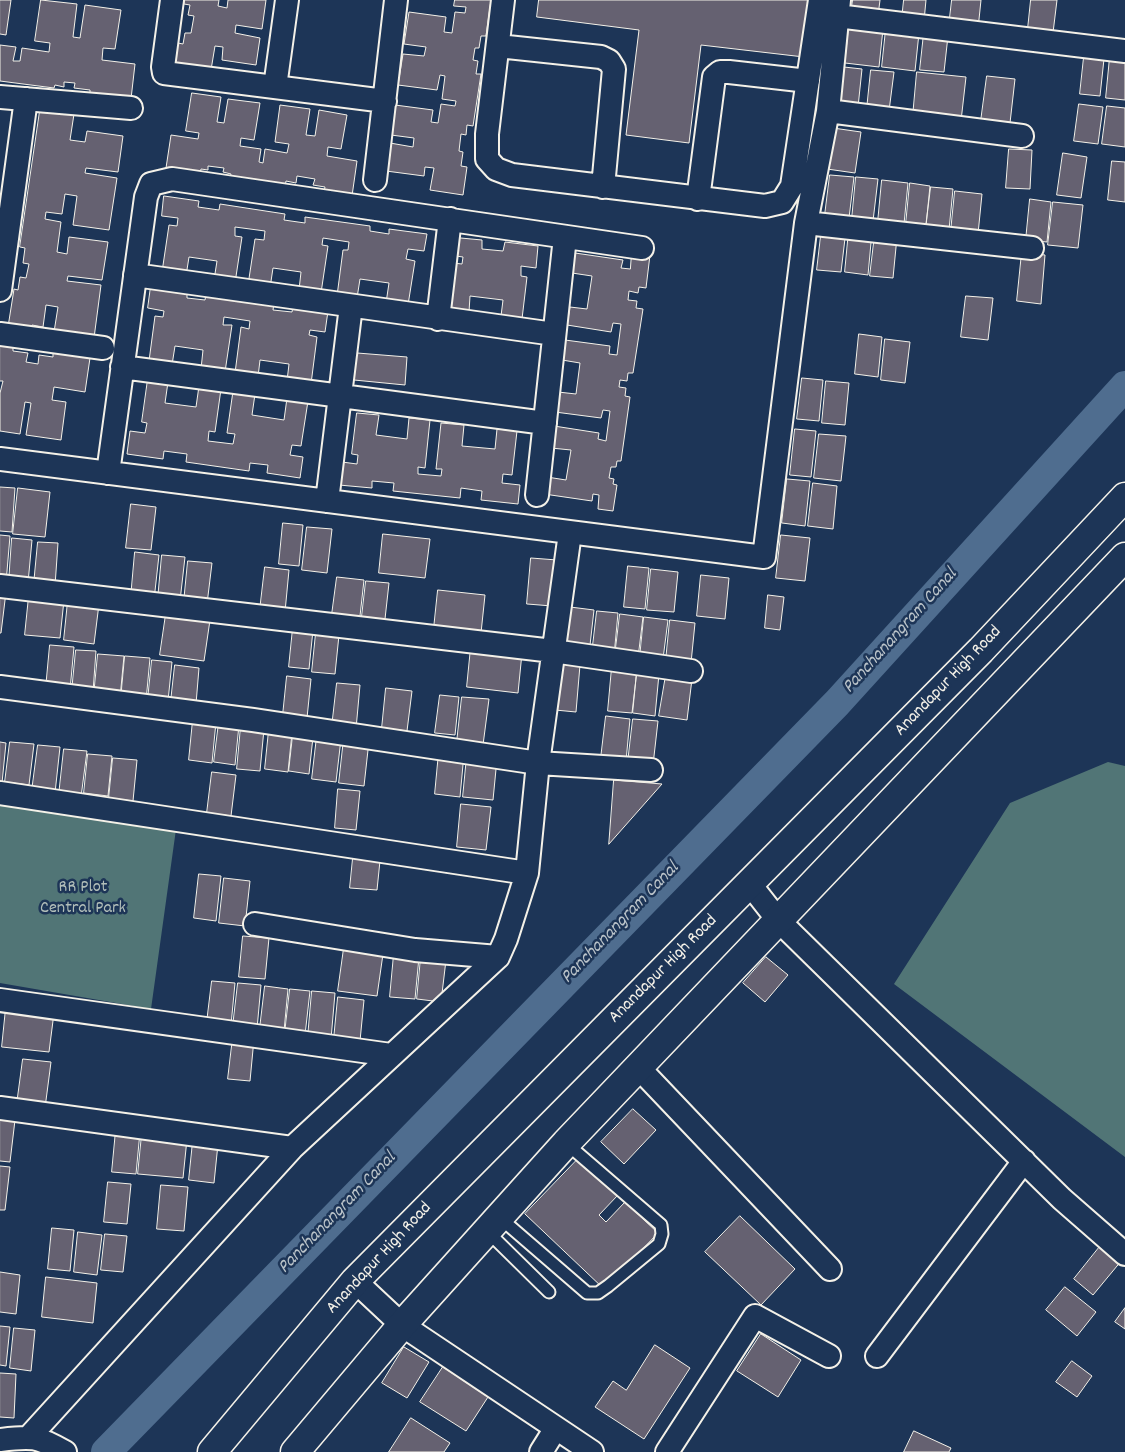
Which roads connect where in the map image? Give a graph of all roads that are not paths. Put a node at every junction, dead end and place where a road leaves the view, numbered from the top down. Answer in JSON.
{"nodes":[{"id":1,"x":172,"y":0,"type":"edge"},
{"id":2,"x":287,"y":0,"type":"edge"},
{"id":3,"x":396,"y":0,"type":"edge"},
{"id":4,"x":504,"y":0,"type":"edge"},
{"id":5,"x":820,"y":0,"type":"edge"},
{"id":6,"x":838,"y":8,"type":"edge"},
{"id":7,"x":498,"y":46,"type":"junction"},
{"id":8,"x":1125,"y":51,"type":"edge"},
{"id":9,"x":808,"y":82,"type":"junction"},
{"id":10,"x":275,"y":87,"type":"junction"},
{"id":11,"x":0,"y":96,"type":"edge"},
{"id":12,"x":26,"y":99,"type":"junction"},
{"id":13,"x":385,"y":101,"type":"junction"},
{"id":14,"x":131,"y":108,"type":"dead end"},
{"id":15,"x":828,"y":111,"type":"junction"},
{"id":16,"x":1022,"y":136,"type":"dead end"},
{"id":17,"x":375,"y":180,"type":"dead end"},
{"id":18,"x":603,"y":187,"type":"junction"},
{"id":19,"x":698,"y":199,"type":"junction"},
{"id":20,"x":450,"y":219,"type":"junction"},
{"id":21,"x":806,"y":223,"type":"junction"},
{"id":22,"x":565,"y":236,"type":"junction"},
{"id":23,"x":642,"y":248,"type":"dead end"},
{"id":24,"x":1032,"y":248,"type":"dead end"},
{"id":25,"x":135,"y":275,"type":"junction"},
{"id":26,"x":0,"y":290,"type":"edge"},
{"id":27,"x":351,"y":306,"type":"junction"},
{"id":28,"x":438,"y":318,"type":"junction"},
{"id":29,"x":0,"y":334,"type":"edge"},
{"id":30,"x":554,"y":334,"type":"junction"},
{"id":31,"x":103,"y":348,"type":"dead end"},
{"id":32,"x":122,"y":367,"type":"junction"},
{"id":33,"x":340,"y":396,"type":"junction"},
{"id":34,"x":545,"y":423,"type":"junction"},
{"id":35,"x":0,"y":459,"type":"edge"},
{"id":36,"x":108,"y":473,"type":"junction"},
{"id":37,"x":537,"y":495,"type":"dead end"},
{"id":38,"x":1125,"y":497,"type":"edge"},
{"id":39,"x":327,"y":501,"type":"junction"},
{"id":40,"x":570,"y":533,"type":"junction"},
{"id":41,"x":1125,"y":557,"type":"edge"},
{"id":42,"x":0,"y":586,"type":"edge"},
{"id":43,"x":553,"y":652,"type":"junction"},
{"id":44,"x":692,"y":671,"type":"dead end"},
{"id":45,"x":0,"y":687,"type":"edge"},
{"id":46,"x":538,"y":763,"type":"junction"},
{"id":47,"x":651,"y":770,"type":"dead end"},
{"id":48,"x":0,"y":793,"type":"edge"},
{"id":49,"x":527,"y":873,"type":"junction"},
{"id":50,"x":750,"y":883,"type":"junction"},
{"id":51,"x":778,"y":920,"type":"junction"},
{"id":52,"x":255,"y":924,"type":"dead end"},
{"id":53,"x":498,"y":958,"type":"junction"},
{"id":54,"x":0,"y":1000,"type":"edge"},
{"id":55,"x":391,"y":1055,"type":"junction"},
{"id":56,"x":638,"y":1067,"type":"junction"},
{"id":57,"x":0,"y":1108,"type":"edge"},
{"id":58,"x":566,"y":1143,"type":"junction"},
{"id":59,"x":292,"y":1148,"type":"junction"},
{"id":60,"x":1024,"y":1162,"type":"junction"},
{"id":61,"x":493,"y":1224,"type":"junction"},
{"id":62,"x":1125,"y":1254,"type":"edge"},
{"id":63,"x":830,"y":1270,"type":"dead end"},
{"id":64,"x":355,"y":1281,"type":"junction"},
{"id":65,"x":549,"y":1292,"type":"dead end"},
{"id":66,"x":402,"y":1325,"type":"junction"},
{"id":67,"x":829,"y":1356,"type":"dead end"},
{"id":68,"x":877,"y":1356,"type":"dead end"},
{"id":69,"x":556,"y":1428,"type":"junction"},
{"id":70,"x":29,"y":1437,"type":"junction"},
{"id":71,"x":0,"y":1440,"type":"edge"},
{"id":72,"x":65,"y":1452,"type":"edge"},
{"id":73,"x":212,"y":1452,"type":"edge"},
{"id":74,"x":295,"y":1452,"type":"edge"},
{"id":75,"x":541,"y":1452,"type":"edge"},
{"id":76,"x":592,"y":1452,"type":"edge"},
{"id":77,"x":667,"y":1452,"type":"edge"}],
"edges":[{"from":1,"to":10,"type":"street"},
{"from":2,"to":10,"type":"street"},
{"from":3,"to":13,"type":"street"},
{"from":4,"to":7,"type":"street"},
{"from":5,"to":9,"type":"street"},
{"from":6,"to":8,"type":"street"},
{"from":6,"to":15,"type":"street"},
{"from":7,"to":18,"type":"street"},
{"from":7,"to":18,"type":"street"},
{"from":9,"to":19,"type":"street"},
{"from":9,"to":19,"type":"street"},
{"from":10,"to":13,"type":"street"},
{"from":11,"to":12,"type":"street"},
{"from":12,"to":14,"type":"street"},
{"from":12,"to":26,"type":"street"},
{"from":13,"to":17,"type":"street"},
{"from":15,"to":16,"type":"street"},
{"from":15,"to":21,"type":"street"},
{"from":18,"to":19,"type":"street"},
{"from":20,"to":22,"type":"street"},
{"from":20,"to":25,"type":"street"},
{"from":20,"to":28,"type":"street"},
{"from":21,"to":24,"type":"street"},
{"from":21,"to":40,"type":"street"},
{"from":22,"to":23,"type":"street"},
{"from":22,"to":30,"type":"street"},
{"from":25,"to":27,"type":"street"},
{"from":25,"to":32,"type":"street"},
{"from":27,"to":28,"type":"street"},
{"from":27,"to":33,"type":"street"},
{"from":28,"to":30,"type":"street"},
{"from":29,"to":31,"type":"street"},
{"from":30,"to":34,"type":"street"},
{"from":32,"to":33,"type":"street"},
{"from":32,"to":36,"type":"street"},
{"from":33,"to":34,"type":"street"},
{"from":33,"to":39,"type":"street"},
{"from":34,"to":37,"type":"street"},
{"from":35,"to":36,"type":"street"},
{"from":36,"to":39,"type":"street"},
{"from":38,"to":50,"type":"main road","name":"Anandapur High Road"},
{"from":39,"to":40,"type":"street"},
{"from":40,"to":43,"type":"street"},
{"from":41,"to":51,"type":"main road"},
{"from":42,"to":43,"type":"street"},
{"from":43,"to":44,"type":"street"},
{"from":43,"to":46,"type":"street"},
{"from":45,"to":46,"type":"street"},
{"from":46,"to":47,"type":"street"},
{"from":46,"to":49,"type":"street"},
{"from":48,"to":49,"type":"street"},
{"from":49,"to":53,"type":"street"},
{"from":50,"to":51,"type":"street"},
{"from":50,"to":64,"type":"main road","name":"Anandapur High Road"},
{"from":51,"to":56,"type":"main road"},
{"from":51,"to":60,"type":"street"},
{"from":52,"to":53,"type":"street"},
{"from":53,"to":55,"type":"street"},
{"from":54,"to":55,"type":"street"},
{"from":55,"to":59,"type":"street"},
{"from":56,"to":58,"type":"main road"},
{"from":56,"to":63,"type":"street"},
{"from":57,"to":59,"type":"street"},
{"from":58,"to":61,"type":"main road"},
{"from":58,"to":61,"type":"lane"},
{"from":59,"to":70,"type":"street"},
{"from":60,"to":62,"type":"street"},
{"from":60,"to":68,"type":"street"},
{"from":61,"to":65,"type":"lane"},
{"from":61,"to":66,"type":"main road"},
{"from":64,"to":66,"type":"street"},
{"from":64,"to":73,"type":"main road","name":"Anandapur High Road"},
{"from":66,"to":69,"type":"street"},
{"from":66,"to":74,"type":"main road"},
{"from":67,"to":77,"type":"street"},
{"from":69,"to":75,"type":"street"},
{"from":69,"to":76,"type":"street"},
{"from":70,"to":71,"type":"street"},
{"from":70,"to":72,"type":"street"}]}
